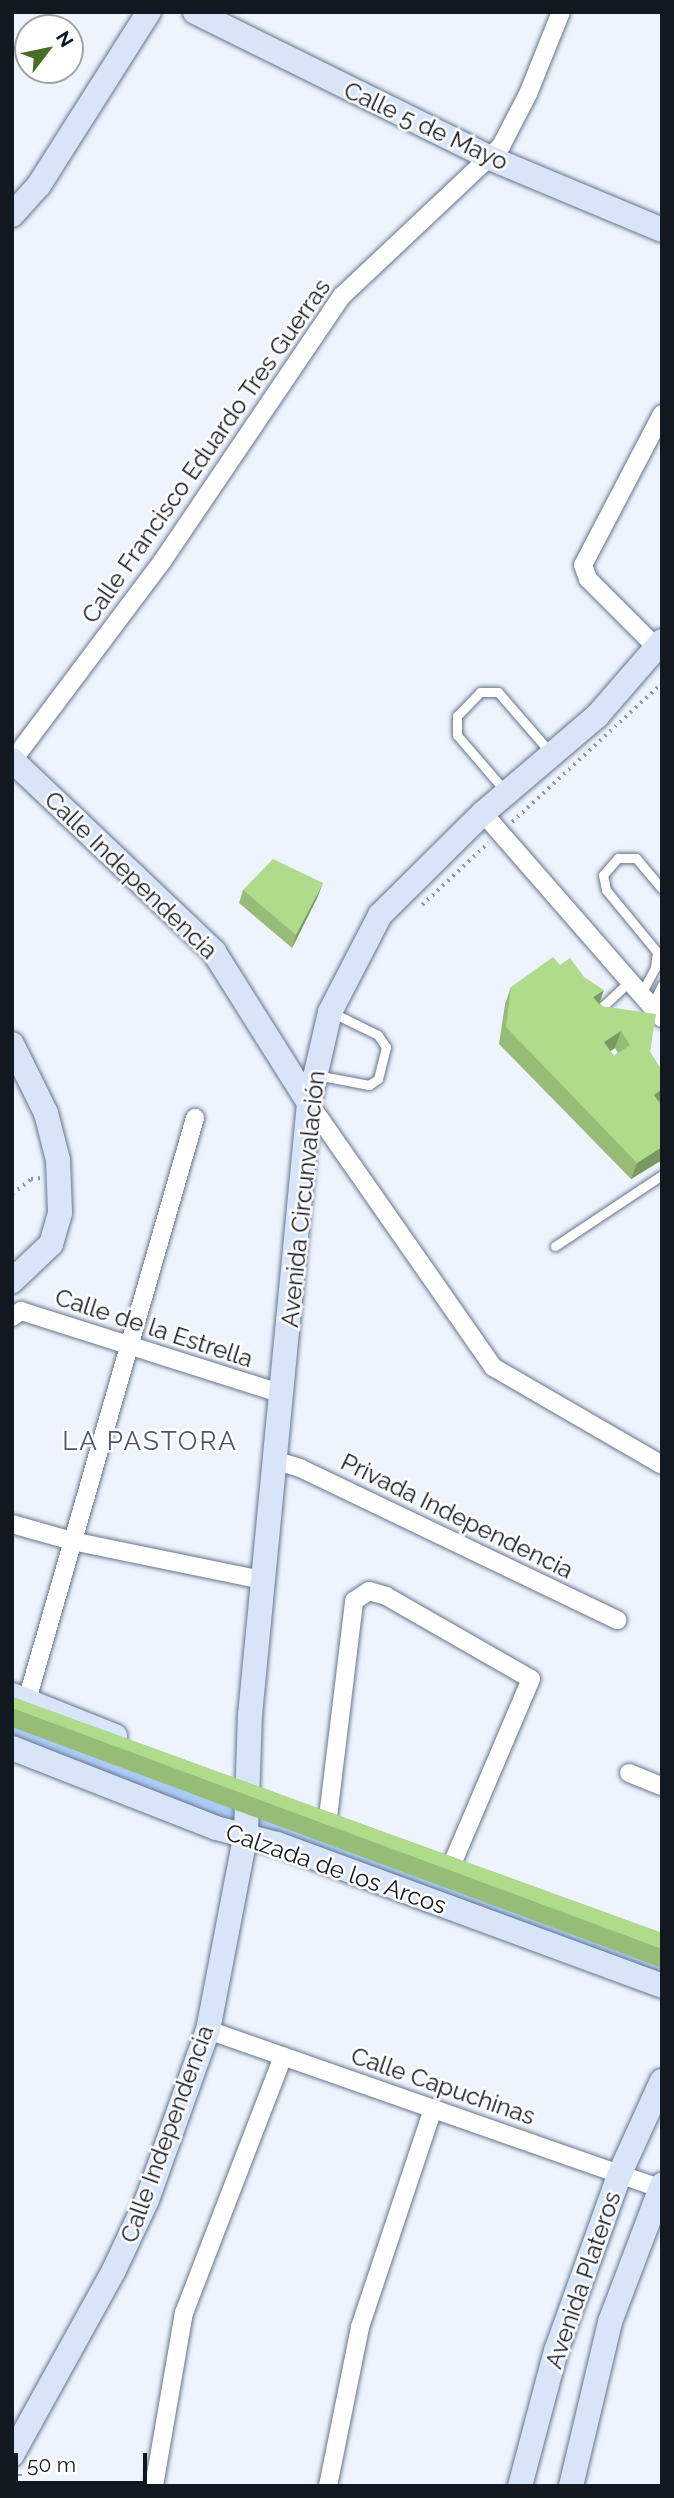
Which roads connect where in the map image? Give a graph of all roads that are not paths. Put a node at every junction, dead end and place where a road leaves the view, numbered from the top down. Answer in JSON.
{"nodes":[{"id":1,"x":149,"y":12,"type":"edge"},
{"id":2,"x":195,"y":12,"type":"edge"},
{"id":3,"x":561,"y":12,"type":"edge"},
{"id":4,"x":489,"y":158,"type":"junction"},
{"id":5,"x":12,"y":215,"type":"edge"},
{"id":6,"x":662,"y":230,"type":"edge"},
{"id":7,"x":662,"y":414,"type":"edge"},
{"id":8,"x":660,"y":651,"type":"edge"},
{"id":9,"x":551,"y":753,"type":"junction"},
{"id":10,"x":12,"y":760,"type":"edge"},
{"id":11,"x":506,"y":793,"type":"junction"},
{"id":12,"x":483,"y":813,"type":"junction"},
{"id":13,"x":662,"y":889,"type":"edge"},
{"id":14,"x":662,"y":985,"type":"edge"},
{"id":15,"x":646,"y":1000,"type":"edge"},
{"id":16,"x":602,"y":1007,"type":"edge"},
{"id":17,"x":330,"y":1012,"type":"junction"},
{"id":18,"x":12,"y":1044,"type":"edge"},
{"id":19,"x":21,"y":1072,"type":"edge"},
{"id":20,"x":314,"y":1075,"type":"junction"},
{"id":21,"x":309,"y":1103,"type":"junction"},
{"id":22,"x":195,"y":1118,"type":"dead end"},
{"id":23,"x":662,"y":1175,"type":"edge"},
{"id":24,"x":555,"y":1246,"type":"dead end"},
{"id":25,"x":12,"y":1281,"type":"edge"},
{"id":26,"x":12,"y":1317,"type":"edge"},
{"id":27,"x":128,"y":1348,"type":"junction"},
{"id":28,"x":282,"y":1394,"type":"junction"},
{"id":29,"x":274,"y":1460,"type":"junction"},
{"id":30,"x":662,"y":1465,"type":"edge"},
{"id":31,"x":12,"y":1524,"type":"edge"},
{"id":32,"x":72,"y":1541,"type":"junction"},
{"id":33,"x":262,"y":1580,"type":"junction"},
{"id":34,"x":617,"y":1620,"type":"dead end"},
{"id":35,"x":20,"y":1697,"type":"edge"},
{"id":36,"x":140,"y":1746,"type":"edge"},
{"id":37,"x":12,"y":1748,"type":"edge"},
{"id":38,"x":629,"y":1773,"type":"dead end"},
{"id":39,"x":234,"y":1784,"type":"junction"},
{"id":40,"x":662,"y":1786,"type":"edge"},
{"id":41,"x":277,"y":1799,"type":"edge"},
{"id":42,"x":317,"y":1813,"type":"joint"},
{"id":43,"x":353,"y":1826,"type":"edge"},
{"id":44,"x":246,"y":1833,"type":"junction"},
{"id":45,"x":428,"y":1853,"type":"edge"},
{"id":46,"x":453,"y":1862,"type":"junction"},
{"id":47,"x":479,"y":1871,"type":"edge"},
{"id":48,"x":662,"y":1986,"type":"edge"},
{"id":49,"x":208,"y":2030,"type":"junction"},
{"id":50,"x":283,"y":2056,"type":"junction"},
{"id":51,"x":662,"y":2081,"type":"edge"},
{"id":52,"x":433,"y":2109,"type":"junction"},
{"id":53,"x":620,"y":2174,"type":"junction"},
{"id":54,"x":661,"y":2188,"type":"edge"},
{"id":55,"x":12,"y":2455,"type":"edge"},
{"id":56,"x":155,"y":2486,"type":"edge"},
{"id":57,"x":328,"y":2486,"type":"edge"},
{"id":58,"x":520,"y":2486,"type":"edge"},
{"id":59,"x":571,"y":2486,"type":"edge"}],
"edges":[{"from":1,"to":5,"type":"street"},
{"from":2,"to":4,"type":"street","name":"Calle 5 de Mayo"},
{"from":3,"to":4,"type":"street","name":"Calle Francisco Eduardo Tres Guerras"},
{"from":4,"to":6,"type":"street","name":"Calle 5 de Mayo"},
{"from":4,"to":10,"type":"street","name":"Calle Francisco Eduardo Tres Guerras"},
{"from":7,"to":8,"type":"street"},
{"from":8,"to":9,"type":"street","name":"Avenida Circunvalación"},
{"from":9,"to":11,"type":"street","name":"Avenida Circunvalación"},
{"from":9,"to":11,"type":"lane"},
{"from":10,"to":21,"type":"street","name":"Calle Independencia"},
{"from":11,"to":12,"type":"street","name":"Avenida Circunvalación"},
{"from":12,"to":15,"type":"street"},
{"from":12,"to":17,"type":"street","name":"Avenida Circunvalación"},
{"from":13,"to":15,"type":"lane"},
{"from":14,"to":15,"type":"lane"},
{"from":15,"to":16,"type":"lane"},
{"from":17,"to":20,"type":"street","name":"Avenida Circunvalación"},
{"from":17,"to":20,"type":"lane"},
{"from":18,"to":19,"type":"street"},
{"from":19,"to":25,"type":"street"},
{"from":20,"to":21,"type":"street","name":"Avenida Circunvalación"},
{"from":21,"to":28,"type":"street","name":"Avenida Circunvalación"},
{"from":21,"to":30,"type":"street"},
{"from":22,"to":27,"type":"street"},
{"from":23,"to":24,"type":"lane"},
{"from":26,"to":27,"type":"street","name":"Calle de la Estrella"},
{"from":27,"to":28,"type":"street","name":"Calle de la Estrella"},
{"from":27,"to":32,"type":"street"},
{"from":28,"to":29,"type":"street","name":"Avenida Circunvalación"},
{"from":29,"to":33,"type":"street","name":"Avenida Circunvalación"},
{"from":29,"to":34,"type":"street","name":"Privada Independencia"},
{"from":31,"to":32,"type":"street"},
{"from":32,"to":33,"type":"street"},
{"from":32,"to":35,"type":"street"},
{"from":33,"to":39,"type":"street","name":"Avenida Circunvalación"},
{"from":35,"to":36,"type":"street"},
{"from":37,"to":44,"type":"street","name":"Calzada de los Arcos"},
{"from":38,"to":40,"type":"street"},
{"from":39,"to":41,"type":"street","name":"Calzada de los Arcos"},
{"from":39,"to":44,"type":"street","name":"Calle Independencia"},
{"from":42,"to":43,"type":"street","name":"Calzada de los Arcos"},
{"from":42,"to":46,"type":"street"},
{"from":44,"to":48,"type":"street","name":"Calzada de los Arcos"},
{"from":44,"to":49,"type":"street","name":"Calle Independencia"},
{"from":45,"to":46,"type":"street","name":"Calzada de los Arcos"},
{"from":46,"to":47,"type":"street","name":"Calzada de los Arcos"},
{"from":49,"to":50,"type":"street","name":"Calle Capuchinas"},
{"from":49,"to":55,"type":"street","name":"Calle Independencia"},
{"from":50,"to":52,"type":"street","name":"Calle Capuchinas"},
{"from":50,"to":56,"type":"street"},
{"from":51,"to":53,"type":"street","name":"Avenida Plateros"},
{"from":52,"to":53,"type":"street","name":"Calle Capuchinas"},
{"from":52,"to":57,"type":"street"},
{"from":53,"to":54,"type":"street","name":"Calle Capuchinas"},
{"from":53,"to":58,"type":"street","name":"Avenida Plateros"},
{"from":54,"to":59,"type":"street","name":"Avenida Plateros"}]}
